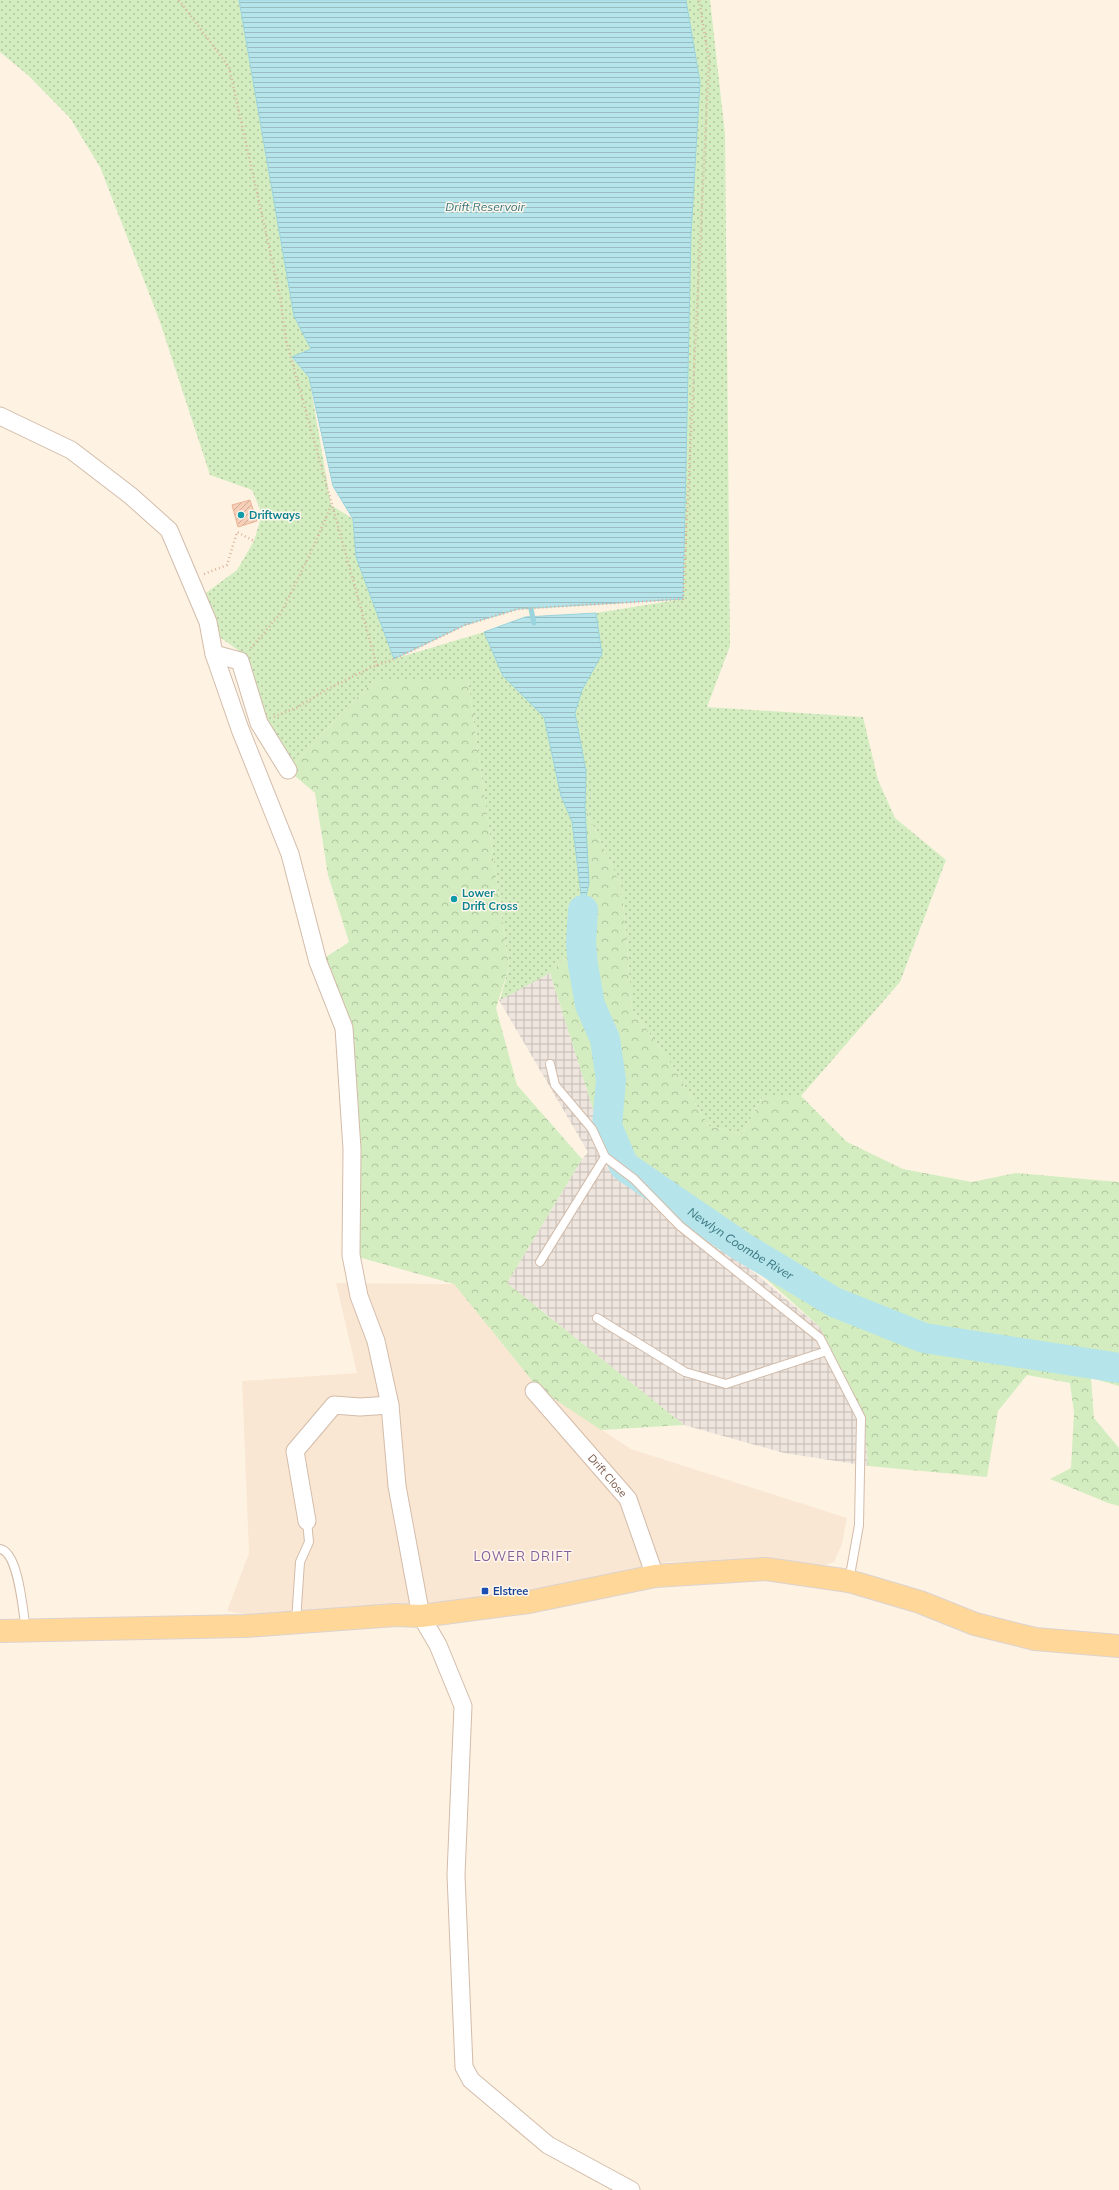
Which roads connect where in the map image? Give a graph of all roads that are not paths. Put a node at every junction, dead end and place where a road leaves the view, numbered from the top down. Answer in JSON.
{"nodes":[{"id":1,"x":0,"y":416,"type":"edge"},
{"id":2,"x":214,"y":654,"type":"junction"},
{"id":3,"x":288,"y":770,"type":"dead end"},
{"id":4,"x":550,"y":1064,"type":"dead end"},
{"id":5,"x":605,"y":1157,"type":"junction"},
{"id":6,"x":540,"y":1262,"type":"dead end"},
{"id":7,"x":596,"y":1318,"type":"dead end"},
{"id":8,"x":827,"y":1351,"type":"junction"},
{"id":9,"x":534,"y":1391,"type":"dead end"},
{"id":10,"x":390,"y":1405,"type":"junction"},
{"id":11,"x":308,"y":1522,"type":"joint"},
{"id":12,"x":0,"y":1549,"type":"edge"},
{"id":13,"x":655,"y":1576,"type":"junction"},
{"id":14,"x":849,"y":1581,"type":"junction"},
{"id":15,"x":422,"y":1616,"type":"junction"},
{"id":16,"x":296,"y":1622,"type":"junction"},
{"id":17,"x":0,"y":1631,"type":"edge"},
{"id":18,"x":26,"y":1631,"type":"junction"},
{"id":19,"x":1119,"y":1646,"type":"edge"},
{"id":20,"x":631,"y":2190,"type":"edge"}],
"edges":[{"from":1,"to":2,"type":"street"},
{"from":2,"to":3,"type":"street"},
{"from":2,"to":10,"type":"street"},
{"from":4,"to":5,"type":"lane"},
{"from":5,"to":6,"type":"lane"},
{"from":5,"to":8,"type":"lane"},
{"from":7,"to":8,"type":"lane"},
{"from":8,"to":14,"type":"lane"},
{"from":9,"to":13,"type":"street","name":"Drift Close"},
{"from":10,"to":11,"type":"street"},
{"from":10,"to":15,"type":"street"},
{"from":11,"to":16,"type":"lane"},
{"from":12,"to":18,"type":"lane"},
{"from":13,"to":14,"type":"main road"},
{"from":13,"to":15,"type":"main road"},
{"from":14,"to":19,"type":"main road"},
{"from":15,"to":16,"type":"main road"},
{"from":15,"to":20,"type":"street"},
{"from":16,"to":18,"type":"main road"},
{"from":17,"to":18,"type":"main road"}]}
